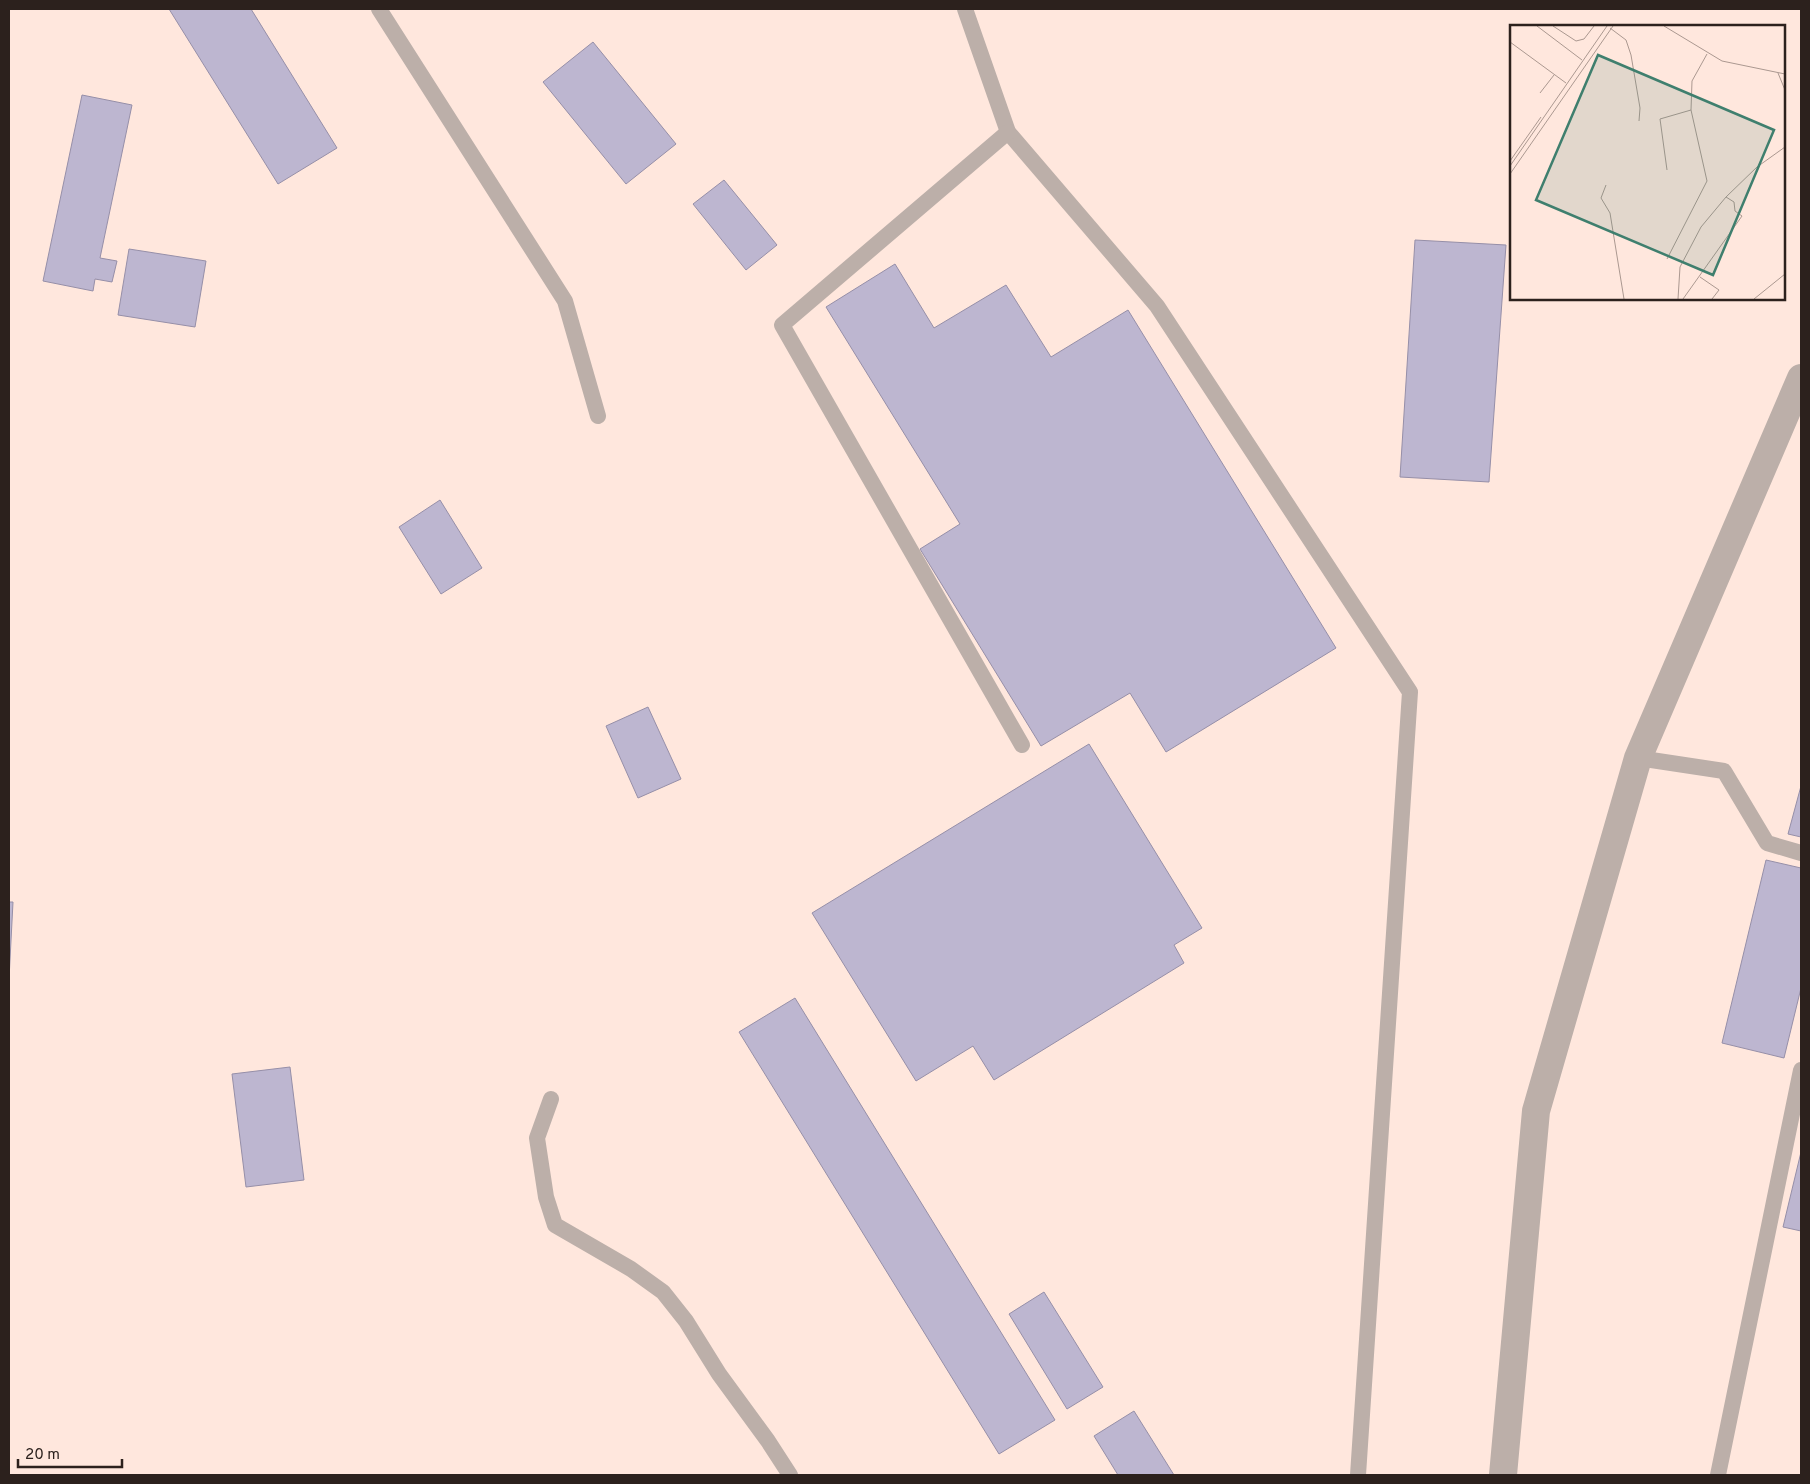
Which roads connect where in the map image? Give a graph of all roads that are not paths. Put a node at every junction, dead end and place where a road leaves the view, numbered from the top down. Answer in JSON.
{"nodes":[{"id":1,"x":379,"y":9,"type":"edge"},
{"id":2,"x":965,"y":9,"type":"edge"},
{"id":3,"x":1008,"y":132,"type":"junction"},
{"id":4,"x":1801,"y":378,"type":"edge"},
{"id":5,"x":598,"y":416,"type":"dead end"},
{"id":6,"x":1022,"y":744,"type":"dead end"},
{"id":7,"x":1638,"y":758,"type":"junction"},
{"id":8,"x":1801,"y":853,"type":"edge"},
{"id":9,"x":1801,"y":1070,"type":"edge"},
{"id":10,"x":551,"y":1099,"type":"dead end"},
{"id":11,"x":790,"y":1475,"type":"edge"},
{"id":12,"x":1358,"y":1475,"type":"edge"},
{"id":13,"x":1503,"y":1475,"type":"edge"},
{"id":14,"x":1718,"y":1475,"type":"edge"}],
"edges":[{"from":1,"to":5,"type":"lane"},
{"from":2,"to":3,"type":"lane"},
{"from":3,"to":6,"type":"lane"},
{"from":3,"to":12,"type":"lane"},
{"from":4,"to":7,"type":"street"},
{"from":7,"to":8,"type":"lane"},
{"from":7,"to":13,"type":"street"},
{"from":9,"to":14,"type":"lane"},
{"from":10,"to":11,"type":"lane"}]}
